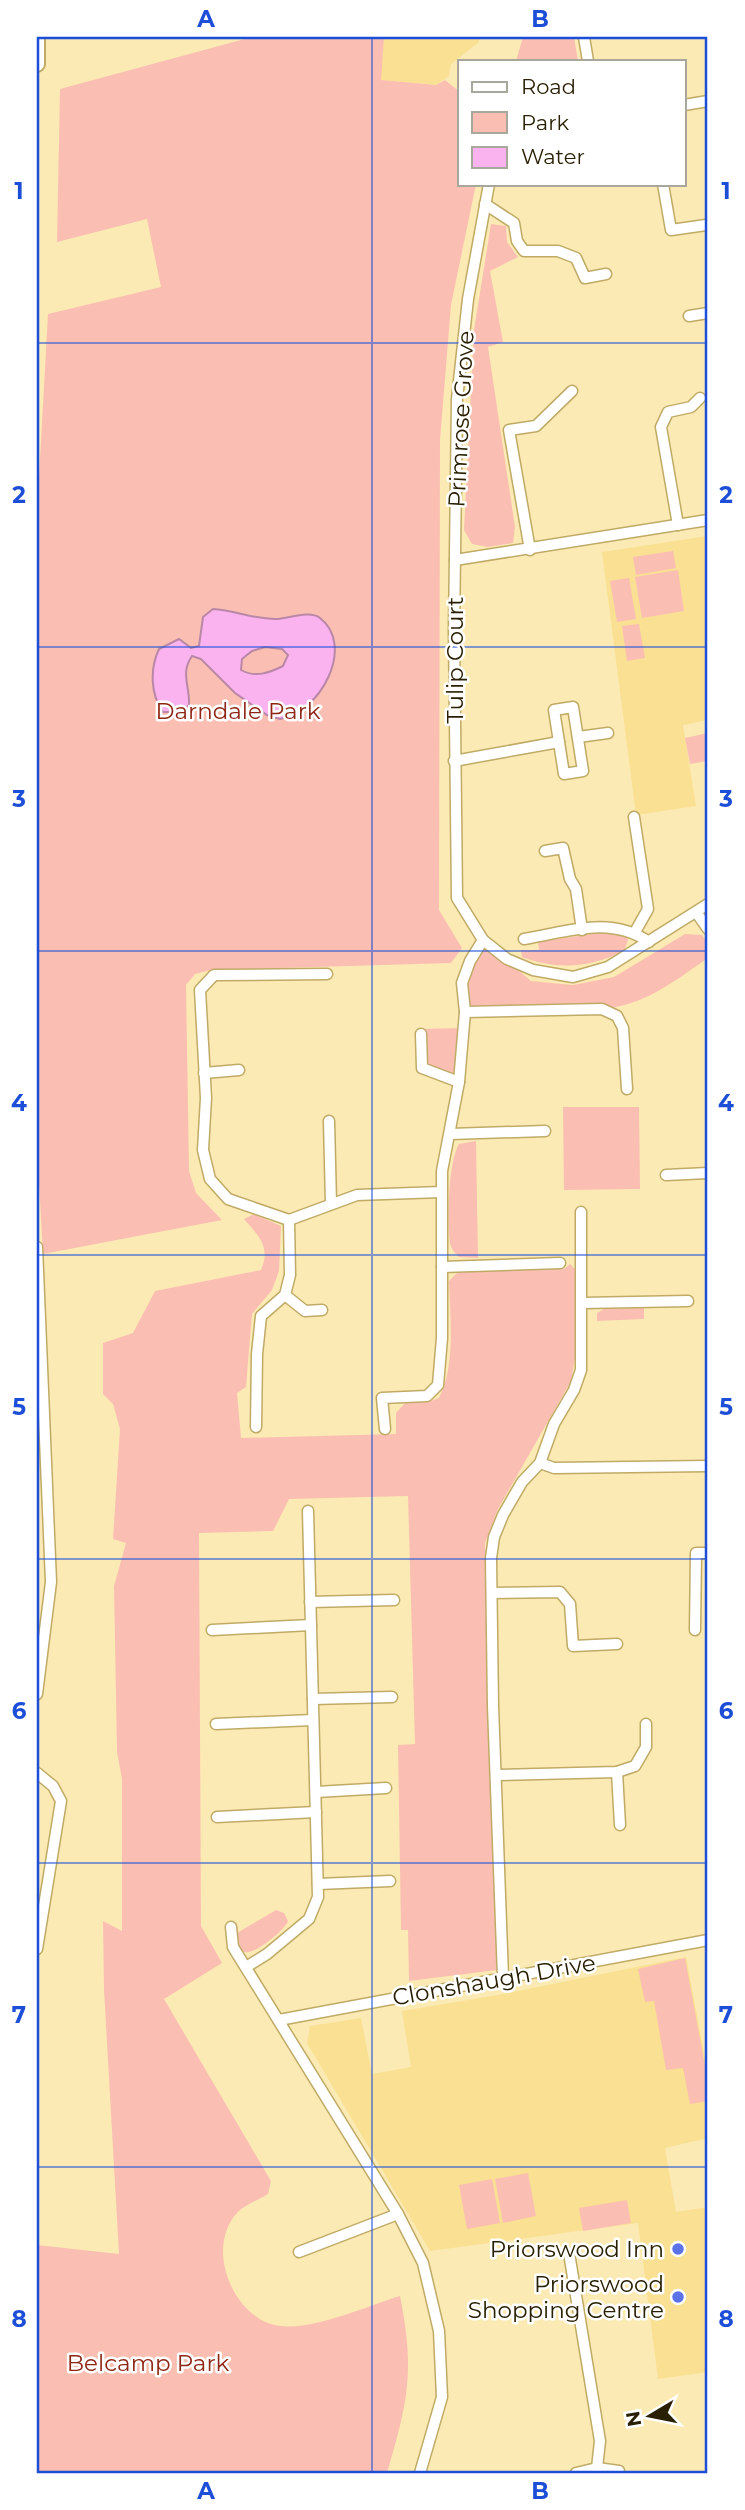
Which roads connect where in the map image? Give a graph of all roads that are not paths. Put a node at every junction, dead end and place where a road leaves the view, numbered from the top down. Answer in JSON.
{"nodes":[{"id":1,"x":37,"y":37,"type":"edge"},
{"id":2,"x":584,"y":37,"type":"edge"},
{"id":3,"x":588,"y":60,"type":"edge"},
{"id":4,"x":37,"y":64,"type":"edge"},
{"id":5,"x":708,"y":101,"type":"edge"},
{"id":6,"x":686,"y":105,"type":"edge"},
{"id":7,"x":489,"y":186,"type":"edge"},
{"id":8,"x":663,"y":186,"type":"edge"},
{"id":9,"x":485,"y":204,"type":"junction"},
{"id":10,"x":706,"y":226,"type":"dead end"},
{"id":11,"x":606,"y":274,"type":"dead end"},
{"id":12,"x":708,"y":313,"type":"edge"},
{"id":13,"x":689,"y":316,"type":"dead end"},
{"id":14,"x":572,"y":391,"type":"dead end"},
{"id":15,"x":700,"y":398,"type":"dead end"},
{"id":16,"x":708,"y":520,"type":"edge"},
{"id":17,"x":678,"y":525,"type":"junction"},
{"id":18,"x":530,"y":550,"type":"junction"},
{"id":19,"x":455,"y":560,"type":"junction"},
{"id":20,"x":608,"y":733,"type":"dead end"},
{"id":21,"x":578,"y":737,"type":"junction"},
{"id":22,"x":559,"y":742,"type":"junction"},
{"id":23,"x":454,"y":761,"type":"junction"},
{"id":24,"x":634,"y":817,"type":"dead end"},
{"id":25,"x":545,"y":851,"type":"dead end"},
{"id":26,"x":708,"y":904,"type":"edge"},
{"id":27,"x":696,"y":912,"type":"junction"},
{"id":28,"x":708,"y":929,"type":"edge"},
{"id":29,"x":582,"y":930,"type":"junction"},
{"id":30,"x":635,"y":932,"type":"junction"},
{"id":31,"x":524,"y":939,"type":"dead end"},
{"id":32,"x":483,"y":940,"type":"junction"},
{"id":33,"x":649,"y":942,"type":"junction"},
{"id":34,"x":327,"y":974,"type":"dead end"},
{"id":35,"x":465,"y":1012,"type":"junction"},
{"id":36,"x":421,"y":1034,"type":"dead end"},
{"id":37,"x":239,"y":1070,"type":"dead end"},
{"id":38,"x":204,"y":1073,"type":"junction"},
{"id":39,"x":459,"y":1082,"type":"junction"},
{"id":40,"x":627,"y":1089,"type":"dead end"},
{"id":41,"x":329,"y":1121,"type":"dead end"},
{"id":42,"x":545,"y":1132,"type":"dead end"},
{"id":43,"x":450,"y":1134,"type":"junction"},
{"id":44,"x":708,"y":1173,"type":"edge"},
{"id":45,"x":666,"y":1175,"type":"dead end"},
{"id":46,"x":441,"y":1192,"type":"junction"},
{"id":47,"x":331,"y":1204,"type":"junction"},
{"id":48,"x":581,"y":1212,"type":"dead end"},
{"id":49,"x":289,"y":1220,"type":"junction"},
{"id":50,"x":37,"y":1247,"type":"edge"},
{"id":51,"x":560,"y":1263,"type":"dead end"},
{"id":52,"x":442,"y":1267,"type":"junction"},
{"id":53,"x":285,"y":1295,"type":"junction"},
{"id":54,"x":688,"y":1301,"type":"dead end"},
{"id":55,"x":583,"y":1303,"type":"junction"},
{"id":56,"x":322,"y":1310,"type":"dead end"},
{"id":57,"x":256,"y":1427,"type":"dead end"},
{"id":58,"x":386,"y":1429,"type":"dead end"},
{"id":59,"x":41,"y":1435,"type":"edge"},
{"id":60,"x":540,"y":1463,"type":"junction"},
{"id":61,"x":708,"y":1466,"type":"edge"},
{"id":62,"x":308,"y":1511,"type":"dead end"},
{"id":63,"x":708,"y":1553,"type":"edge"},
{"id":64,"x":492,"y":1593,"type":"junction"},
{"id":65,"x":394,"y":1600,"type":"dead end"},
{"id":66,"x":310,"y":1602,"type":"junction"},
{"id":67,"x":42,"y":1623,"type":"edge"},
{"id":68,"x":311,"y":1625,"type":"junction"},
{"id":69,"x":212,"y":1630,"type":"dead end"},
{"id":70,"x":695,"y":1630,"type":"dead end"},
{"id":71,"x":617,"y":1644,"type":"dead end"},
{"id":72,"x":37,"y":1693,"type":"edge"},
{"id":73,"x":392,"y":1697,"type":"dead end"},
{"id":74,"x":313,"y":1699,"type":"junction"},
{"id":75,"x":313,"y":1720,"type":"junction"},
{"id":76,"x":216,"y":1724,"type":"dead end"},
{"id":77,"x":646,"y":1724,"type":"dead end"},
{"id":78,"x":617,"y":1772,"type":"junction"},
{"id":79,"x":37,"y":1773,"type":"edge"},
{"id":80,"x":496,"y":1775,"type":"junction"},
{"id":81,"x":386,"y":1788,"type":"dead end"},
{"id":82,"x":316,"y":1792,"type":"junction"},
{"id":83,"x":316,"y":1812,"type":"junction"},
{"id":84,"x":217,"y":1817,"type":"dead end"},
{"id":85,"x":620,"y":1825,"type":"dead end"},
{"id":86,"x":37,"y":1870,"type":"edge"},
{"id":87,"x":50,"y":1872,"type":"junction"},
{"id":88,"x":390,"y":1881,"type":"dead end"},
{"id":89,"x":318,"y":1884,"type":"junction"},
{"id":90,"x":231,"y":1927,"type":"dead end"},
{"id":91,"x":708,"y":1940,"type":"edge"},
{"id":92,"x":37,"y":1949,"type":"edge"},
{"id":93,"x":246,"y":1967,"type":"junction"},
{"id":94,"x":503,"y":1977,"type":"junction"},
{"id":95,"x":279,"y":2020,"type":"junction"},
{"id":96,"x":398,"y":2214,"type":"junction"},
{"id":97,"x":299,"y":2252,"type":"dead end"},
{"id":98,"x":569,"y":2253,"type":"dead end"},
{"id":99,"x":597,"y":2468,"type":"junction"},
{"id":100,"x":619,"y":2471,"type":"dead end"},
{"id":101,"x":420,"y":2473,"type":"edge"},
{"id":102,"x":576,"y":2473,"type":"edge"}],
"edges":[{"from":1,"to":4,"type":"main road"},
{"from":2,"to":3,"type":"street"},
{"from":5,"to":6,"type":"street"},
{"from":7,"to":9,"type":"street","name":"Primrose Grove"},
{"from":8,"to":10,"type":"street"},
{"from":9,"to":11,"type":"street"},
{"from":9,"to":19,"type":"street","name":"Primrose Grove"},
{"from":12,"to":13,"type":"street"},
{"from":14,"to":18,"type":"street"},
{"from":15,"to":17,"type":"street"},
{"from":16,"to":17,"type":"street"},
{"from":17,"to":18,"type":"street"},
{"from":18,"to":19,"type":"street"},
{"from":19,"to":23,"type":"street","name":"Tulip Court"},
{"from":20,"to":21,"type":"street"},
{"from":21,"to":22,"type":"street"},
{"from":21,"to":22,"type":"street"},
{"from":22,"to":23,"type":"street","name":"Tulip Court"},
{"from":23,"to":32,"type":"street","name":"Tulip Court"},
{"from":24,"to":30,"type":"street"},
{"from":25,"to":29,"type":"street"},
{"from":26,"to":27,"type":"street"},
{"from":27,"to":28,"type":"street"},
{"from":27,"to":33,"type":"street"},
{"from":29,"to":30,"type":"street"},
{"from":29,"to":31,"type":"street"},
{"from":30,"to":33,"type":"street"},
{"from":32,"to":33,"type":"street"},
{"from":32,"to":35,"type":"street"},
{"from":34,"to":38,"type":"street"},
{"from":35,"to":39,"type":"street"},
{"from":35,"to":40,"type":"street"},
{"from":36,"to":39,"type":"street"},
{"from":37,"to":38,"type":"street"},
{"from":38,"to":49,"type":"street"},
{"from":39,"to":43,"type":"street"},
{"from":41,"to":47,"type":"street"},
{"from":42,"to":43,"type":"street"},
{"from":43,"to":46,"type":"street"},
{"from":44,"to":45,"type":"street"},
{"from":46,"to":47,"type":"street"},
{"from":46,"to":52,"type":"street"},
{"from":47,"to":49,"type":"street"},
{"from":48,"to":55,"type":"street"},
{"from":49,"to":53,"type":"street"},
{"from":50,"to":59,"type":"street"},
{"from":51,"to":52,"type":"street"},
{"from":52,"to":58,"type":"street"},
{"from":53,"to":56,"type":"street"},
{"from":53,"to":57,"type":"street"},
{"from":54,"to":55,"type":"street"},
{"from":55,"to":60,"type":"street"},
{"from":59,"to":67,"type":"street"},
{"from":60,"to":61,"type":"street"},
{"from":60,"to":64,"type":"street"},
{"from":62,"to":66,"type":"street"},
{"from":63,"to":70,"type":"street"},
{"from":64,"to":71,"type":"street"},
{"from":64,"to":80,"type":"street"},
{"from":65,"to":66,"type":"street"},
{"from":66,"to":68,"type":"street"},
{"from":67,"to":72,"type":"street"},
{"from":68,"to":69,"type":"street"},
{"from":68,"to":74,"type":"street"},
{"from":73,"to":74,"type":"street"},
{"from":74,"to":75,"type":"street"},
{"from":75,"to":76,"type":"street"},
{"from":75,"to":82,"type":"street"},
{"from":77,"to":78,"type":"street"},
{"from":78,"to":80,"type":"street"},
{"from":78,"to":85,"type":"street"},
{"from":79,"to":87,"type":"street"},
{"from":80,"to":94,"type":"street"},
{"from":81,"to":82,"type":"street"},
{"from":82,"to":83,"type":"street"},
{"from":83,"to":84,"type":"street"},
{"from":83,"to":89,"type":"street"},
{"from":86,"to":87,"type":"street"},
{"from":87,"to":92,"type":"street"},
{"from":88,"to":89,"type":"street"},
{"from":89,"to":93,"type":"street"},
{"from":90,"to":93,"type":"street"},
{"from":91,"to":94,"type":"street","name":"Clonshaugh Drive"},
{"from":93,"to":95,"type":"street"},
{"from":94,"to":95,"type":"street","name":"Clonshaugh Drive"},
{"from":95,"to":96,"type":"street"},
{"from":96,"to":97,"type":"street"},
{"from":96,"to":101,"type":"street"},
{"from":98,"to":99,"type":"street"},
{"from":99,"to":100,"type":"street"},
{"from":99,"to":102,"type":"street"}]}
